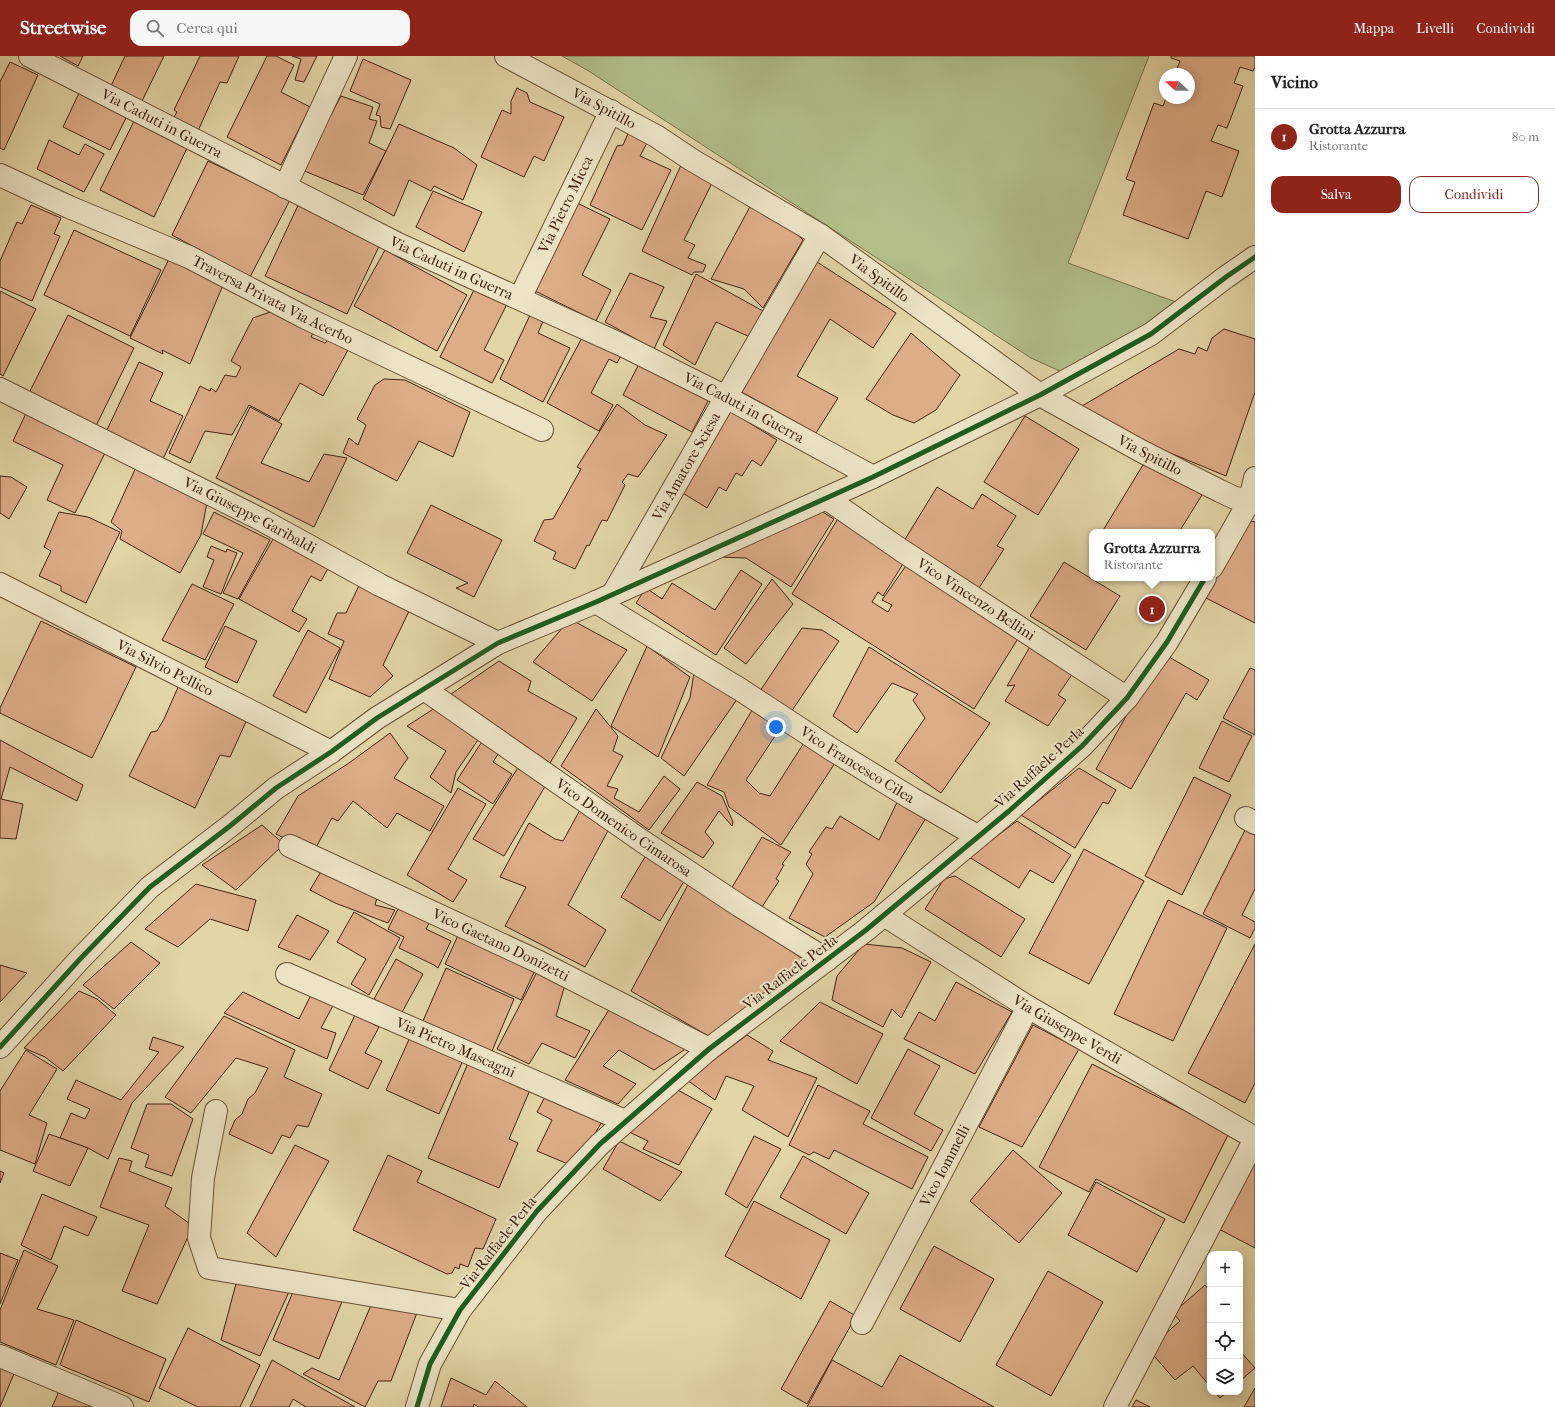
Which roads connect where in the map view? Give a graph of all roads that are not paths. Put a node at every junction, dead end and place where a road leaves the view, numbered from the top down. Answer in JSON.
{"nodes":[{"id":1,"x":30,"y":56,"type":"edge"},
{"id":2,"x":346,"y":56,"type":"edge"},
{"id":3,"x":506,"y":56,"type":"edge"},
{"id":4,"x":611,"y":111,"type":"junction"},
{"id":5,"x":0,"y":175,"type":"edge"},
{"id":6,"x":285,"y":187,"type":"junction"},
{"id":7,"x":820,"y":235,"type":"junction"},
{"id":8,"x":1255,"y":257,"type":"edge"},
{"id":9,"x":520,"y":298,"type":"junction"},
{"id":10,"x":0,"y":389,"type":"edge"},
{"id":11,"x":1040,"y":395,"type":"junction"},
{"id":12,"x":726,"y":396,"type":"junction"},
{"id":13,"x":542,"y":430,"type":"dead end"},
{"id":14,"x":874,"y":477,"type":"junction"},
{"id":15,"x":1255,"y":478,"type":"edge"},
{"id":16,"x":826,"y":498,"type":"junction"},
{"id":17,"x":1253,"y":501,"type":"edge"},
{"id":18,"x":1215,"y":562,"type":"edge"},
{"id":19,"x":1203,"y":581,"type":"edge"},
{"id":20,"x":0,"y":584,"type":"edge"},
{"id":21,"x":605,"y":598,"type":"junction"},
{"id":22,"x":498,"y":643,"type":"junction"},
{"id":23,"x":424,"y":689,"type":"junction"},
{"id":24,"x":1127,"y":698,"type":"junction"},
{"id":25,"x":331,"y":752,"type":"junction"},
{"id":26,"x":977,"y":836,"type":"junction"},
{"id":27,"x":290,"y":846,"type":"dead end"},
{"id":28,"x":884,"y":915,"type":"junction"},
{"id":29,"x":827,"y":960,"type":"junction"},
{"id":30,"x":287,"y":974,"type":"dead end"},
{"id":31,"x":1028,"y":1007,"type":"junction"},
{"id":32,"x":0,"y":1048,"type":"edge"},
{"id":33,"x":710,"y":1048,"type":"junction"},
{"id":34,"x":216,"y":1111,"type":"dead end"},
{"id":35,"x":625,"y":1121,"type":"junction"},
{"id":36,"x":1255,"y":1138,"type":"edge"},
{"id":37,"x":460,"y":1310,"type":"junction"},
{"id":38,"x":862,"y":1322,"type":"dead end"},
{"id":39,"x":0,"y":1356,"type":"edge"},
{"id":40,"x":122,"y":1407,"type":"edge"},
{"id":41,"x":417,"y":1407,"type":"edge"},
{"id":42,"x":1115,"y":1407,"type":"edge"}],
"edges":[{"from":1,"to":6,"type":"street","name":"Via Caduti in Guerra"},
{"from":2,"to":6,"type":"street"},
{"from":3,"to":4,"type":"street","name":"Via Spitillo"},
{"from":4,"to":7,"type":"street","name":"Via Spitillo"},
{"from":4,"to":9,"type":"street","name":"Via Pietro Micca"},
{"from":5,"to":13,"type":"street","name":"Traversa Privata Via Acerbo"},
{"from":6,"to":9,"type":"street","name":"Via Caduti in Guerra"},
{"from":7,"to":11,"type":"street","name":"Via Spitillo"},
{"from":7,"to":12,"type":"street","name":"Via Amatore Sciesa"},
{"from":8,"to":11,"type":"street"},
{"from":9,"to":12,"type":"street","name":"Via Caduti in Guerra"},
{"from":10,"to":22,"type":"street","name":"Via Giuseppe Garibaldi"},
{"from":11,"to":14,"type":"street"},
{"from":11,"to":17,"type":"street","name":"Via Spitillo"},
{"from":12,"to":14,"type":"street","name":"Via Caduti in Guerra"},
{"from":12,"to":21,"type":"street","name":"Via Amatore Sciesa"},
{"from":14,"to":16,"type":"street"},
{"from":15,"to":17,"type":"street"},
{"from":16,"to":21,"type":"street"},
{"from":16,"to":24,"type":"street","name":"Vico Vincenzo Bellini"},
{"from":17,"to":18,"type":"street"},
{"from":19,"to":24,"type":"street","name":"Via Raffaele Perla"},
{"from":20,"to":25,"type":"street","name":"Via Silvio Pellico"},
{"from":21,"to":22,"type":"street"},
{"from":21,"to":26,"type":"street","name":"Vico Francesco Cilea"},
{"from":22,"to":23,"type":"street"},
{"from":23,"to":25,"type":"street"},
{"from":23,"to":29,"type":"street","name":"Vico Domenico Cimarosa"},
{"from":24,"to":26,"type":"street","name":"Via Raffaele Perla"},
{"from":25,"to":32,"type":"street"},
{"from":26,"to":28,"type":"street","name":"Via Raffaele Perla"},
{"from":27,"to":33,"type":"street","name":"Vico Gaetano Donizetti"},
{"from":28,"to":29,"type":"street","name":"Via Raffaele Perla"},
{"from":28,"to":31,"type":"street","name":"Via Giuseppe Verdi"},
{"from":29,"to":33,"type":"street","name":"Via Raffaele Perla"},
{"from":30,"to":35,"type":"street","name":"Via Pietro Mascagni"},
{"from":31,"to":36,"type":"street","name":"Via Giuseppe Verdi"},
{"from":31,"to":38,"type":"street","name":"Vico Iommelli"},
{"from":33,"to":35,"type":"street","name":"Via Raffaele Perla"},
{"from":34,"to":37,"type":"street","name":"Via Raffaele Perla"},
{"from":35,"to":37,"type":"street","name":"Via Raffaele Perla"},
{"from":36,"to":42,"type":"street"},
{"from":37,"to":41,"type":"street","name":"Via Raffaele Perla"},
{"from":39,"to":40,"type":"street"}]}
